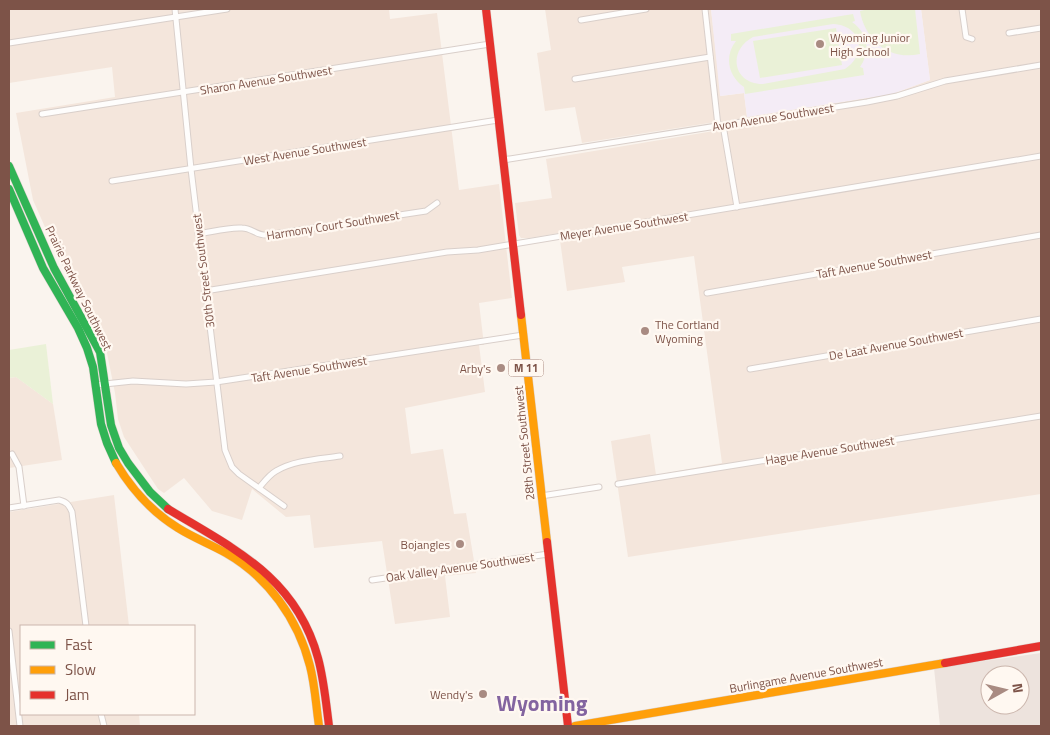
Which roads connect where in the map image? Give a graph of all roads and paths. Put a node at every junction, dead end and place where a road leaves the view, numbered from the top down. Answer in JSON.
{"nodes":[{"id":1,"x":175,"y":9,"type":"edge"},
{"id":2,"x":227,"y":9,"type":"edge"},
{"id":3,"x":486,"y":9,"type":"edge"},
{"id":4,"x":646,"y":9,"type":"edge"},
{"id":5,"x":705,"y":9,"type":"edge"},
{"id":6,"x":962,"y":9,"type":"edge"},
{"id":7,"x":176,"y":17,"type":"junction"},
{"id":8,"x":581,"y":20,"type":"dead end"},
{"id":9,"x":1041,"y":28,"type":"edge"},
{"id":10,"x":1009,"y":33,"type":"dead end"},
{"id":11,"x":969,"y":38,"type":"dead end"},
{"id":12,"x":9,"y":43,"type":"edge"},
{"id":13,"x":490,"y":44,"type":"junction"},
{"id":14,"x":710,"y":57,"type":"junction"},
{"id":15,"x":1041,"y":65,"type":"edge"},
{"id":16,"x":575,"y":79,"type":"dead end"},
{"id":17,"x":183,"y":92,"type":"junction"},
{"id":18,"x":42,"y":114,"type":"dead end"},
{"id":19,"x":498,"y":120,"type":"junction"},
{"id":20,"x":721,"y":126,"type":"junction"},
{"id":21,"x":1041,"y":156,"type":"edge"},
{"id":22,"x":503,"y":160,"type":"junction"},
{"id":23,"x":9,"y":166,"type":"edge"},
{"id":24,"x":191,"y":169,"type":"junction"},
{"id":25,"x":112,"y":181,"type":"dead end"},
{"id":26,"x":9,"y":189,"type":"edge"},
{"id":27,"x":437,"y":203,"type":"dead end"},
{"id":28,"x":737,"y":208,"type":"junction"},
{"id":29,"x":198,"y":234,"type":"junction"},
{"id":30,"x":1041,"y":235,"type":"edge"},
{"id":31,"x":512,"y":244,"type":"junction"},
{"id":32,"x":205,"y":291,"type":"junction"},
{"id":33,"x":707,"y":294,"type":"dead end"},
{"id":34,"x":1041,"y":319,"type":"edge"},
{"id":35,"x":523,"y":335,"type":"junction"},
{"id":36,"x":750,"y":369,"type":"dead end"},
{"id":37,"x":216,"y":382,"type":"junction"},
{"id":38,"x":105,"y":384,"type":"junction"},
{"id":39,"x":95,"y":385,"type":"junction"},
{"id":40,"x":1041,"y":416,"type":"edge"},
{"id":41,"x":12,"y":454,"type":"dead end"},
{"id":42,"x":340,"y":456,"type":"dead end"},
{"id":43,"x":618,"y":484,"type":"dead end"},
{"id":44,"x":144,"y":485,"type":"junction"},
{"id":45,"x":599,"y":487,"type":"dead end"},
{"id":46,"x":259,"y":488,"type":"junction"},
{"id":47,"x":136,"y":492,"type":"junction"},
{"id":48,"x":541,"y":496,"type":"junction"},
{"id":49,"x":24,"y":506,"type":"junction"},
{"id":50,"x":284,"y":506,"type":"dead end"},
{"id":51,"x":9,"y":508,"type":"edge"},
{"id":52,"x":548,"y":554,"type":"junction"},
{"id":53,"x":372,"y":580,"type":"dead end"},
{"id":54,"x":86,"y":625,"type":"edge"},
{"id":55,"x":9,"y":631,"type":"edge"},
{"id":56,"x":1041,"y":646,"type":"edge"},
{"id":57,"x":20,"y":726,"type":"edge"},
{"id":58,"x":319,"y":726,"type":"edge"},
{"id":59,"x":329,"y":726,"type":"edge"},
{"id":60,"x":568,"y":726,"type":"edge"},
{"id":61,"x":575,"y":726,"type":"edge"}],
"edges":[{"from":1,"to":7,"type":"street","name":"30th Street Southwest"},
{"from":2,"to":7,"type":"street"},
{"from":3,"to":13,"type":"street","name":"28th Street Southwest","number":"M 11"},
{"from":4,"to":8,"type":"street"},
{"from":5,"to":14,"type":"street"},
{"from":6,"to":11,"type":"street"},
{"from":7,"to":12,"type":"street"},
{"from":7,"to":17,"type":"street","name":"30th Street Southwest"},
{"from":9,"to":10,"type":"street"},
{"from":13,"to":17,"type":"street","name":"Sharon Avenue Southwest"},
{"from":13,"to":19,"type":"street","name":"28th Street Southwest","number":"M 11"},
{"from":14,"to":16,"type":"street"},
{"from":14,"to":20,"type":"street"},
{"from":15,"to":20,"type":"street","name":"Avon Avenue Southwest"},
{"from":17,"to":18,"type":"street","name":"Sharon Avenue Southwest"},
{"from":17,"to":24,"type":"street","name":"30th Street Southwest"},
{"from":19,"to":22,"type":"street","name":"28th Street Southwest","number":"M 11"},
{"from":19,"to":24,"type":"street","name":"West Avenue Southwest"},
{"from":20,"to":22,"type":"street","name":"Avon Avenue Southwest"},
{"from":20,"to":28,"type":"street"},
{"from":21,"to":28,"type":"street","name":"Meyer Avenue Southwest"},
{"from":22,"to":31,"type":"street","name":"28th Street Southwest","number":"M 11"},
{"from":23,"to":38,"type":"street","name":"Prairie Parkway Southwest"},
{"from":24,"to":25,"type":"street","name":"West Avenue Southwest"},
{"from":24,"to":29,"type":"street","name":"30th Street Southwest"},
{"from":26,"to":39,"type":"street","name":"Prairie Parkway Southwest"},
{"from":27,"to":29,"type":"street","name":"Harmony Court Southwest"},
{"from":28,"to":31,"type":"street","name":"Meyer Avenue Southwest"},
{"from":29,"to":32,"type":"street","name":"30th Street Southwest"},
{"from":30,"to":33,"type":"street","name":"Taft Avenue Southwest"},
{"from":31,"to":32,"type":"street","name":"Meyer Avenue Southwest"},
{"from":31,"to":35,"type":"street","name":"28th Street Southwest","number":"M 11"},
{"from":32,"to":37,"type":"street","name":"30th Street Southwest"},
{"from":34,"to":36,"type":"street","name":"De Laat Avenue Southwest"},
{"from":35,"to":37,"type":"street","name":"Taft Avenue Southwest"},
{"from":35,"to":48,"type":"street","name":"28th Street Southwest","number":"M 11"},
{"from":37,"to":38,"type":"street","name":"Taft Avenue Southwest"},
{"from":37,"to":46,"type":"street","name":"30th Street Southwest"},
{"from":38,"to":39,"type":"street","name":"Taft Avenue Southwest"},
{"from":38,"to":44,"type":"street","name":"Prairie Parkway Southwest"},
{"from":39,"to":47,"type":"street","name":"Prairie Parkway Southwest"},
{"from":40,"to":43,"type":"street","name":"Hague Avenue Southwest"},
{"from":41,"to":49,"type":"street"},
{"from":42,"to":46,"type":"street"},
{"from":44,"to":47,"type":"street"},
{"from":44,"to":59,"type":"street","name":"Prairie Parkway Southwest"},
{"from":45,"to":48,"type":"street"},
{"from":46,"to":50,"type":"street","name":"30th Street Southwest"},
{"from":47,"to":58,"type":"street","name":"Prairie Parkway Southwest"},
{"from":48,"to":52,"type":"street","name":"28th Street Southwest","number":"M 11"},
{"from":49,"to":51,"type":"street"},
{"from":49,"to":54,"type":"street"},
{"from":52,"to":53,"type":"street","name":"Oak Valley Avenue Southwest"},
{"from":52,"to":60,"type":"street","name":"28th Street Southwest","number":"M 11"},
{"from":55,"to":57,"type":"street"},
{"from":56,"to":61,"type":"street","name":"Burlingame Avenue Southwest"}]}
